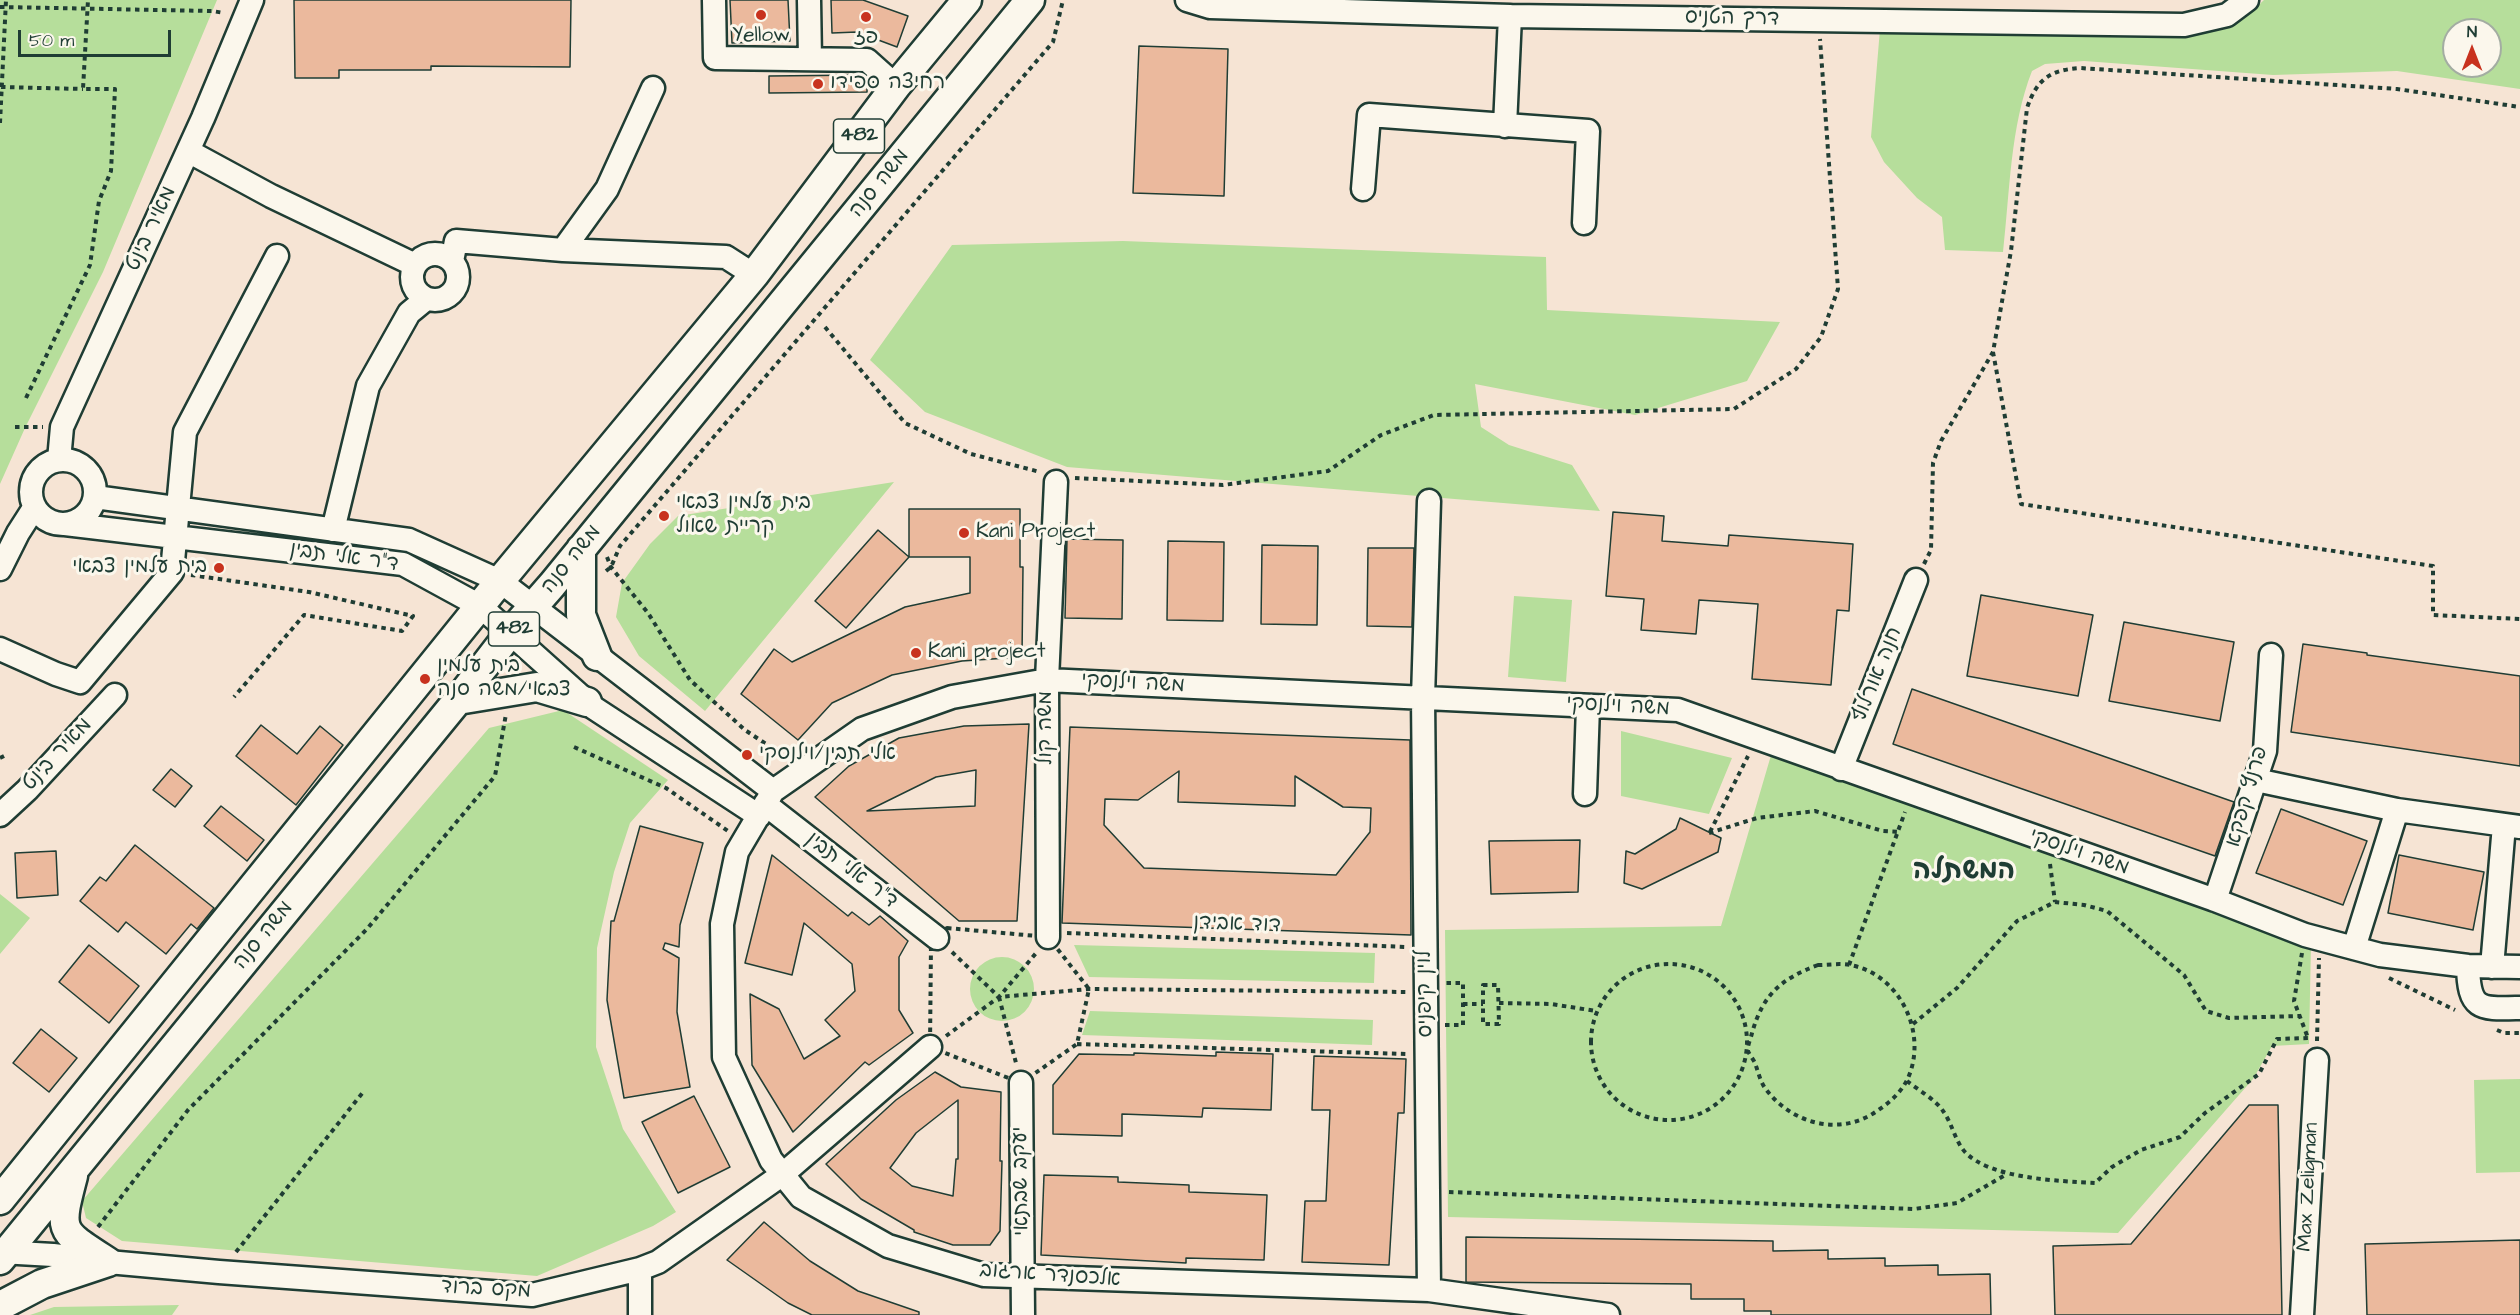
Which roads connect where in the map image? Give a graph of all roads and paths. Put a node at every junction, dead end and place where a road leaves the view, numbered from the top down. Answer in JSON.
{"nodes":[{"id":1,"x":6,"y":0,"type":"edge"},
{"id":2,"x":88,"y":0,"type":"edge"},
{"id":3,"x":714,"y":0,"type":"edge"},
{"id":4,"x":809,"y":0,"type":"edge"},
{"id":5,"x":967,"y":0,"type":"edge"},
{"id":6,"x":1030,"y":0,"type":"edge"},
{"id":7,"x":1063,"y":0,"type":"edge"},
{"id":8,"x":1187,"y":0,"type":"edge"},
{"id":9,"x":2247,"y":0,"type":"edge"},
{"id":10,"x":1204,"y":4,"type":"edge"},
{"id":11,"x":0,"y":7,"type":"edge"},
{"id":12,"x":6,"y":8,"type":"junction"},
{"id":13,"x":88,"y":8,"type":"junction"},
{"id":14,"x":249,"y":9,"type":"edge"},
{"id":15,"x":1510,"y":16,"type":"junction"},
{"id":16,"x":1819,"y":20,"type":"junction"},
{"id":17,"x":810,"y":59,"type":"junction"},
{"id":18,"x":896,"y":86,"type":"junction"},
{"id":19,"x":1,"y":87,"type":"edge"},
{"id":20,"x":653,"y":88,"type":"dead end"},
{"id":21,"x":83,"y":89,"type":"junction"},
{"id":22,"x":2520,"y":107,"type":"edge"},
{"id":23,"x":0,"y":123,"type":"edge"},
{"id":24,"x":1505,"y":126,"type":"junction"},
{"id":25,"x":188,"y":151,"type":"junction"},
{"id":26,"x":1363,"y":189,"type":"dead end"},
{"id":27,"x":1584,"y":223,"type":"dead end"},
{"id":28,"x":563,"y":250,"type":"junction"},
{"id":29,"x":277,"y":256,"type":"dead end"},
{"id":30,"x":452,"y":261,"type":"junction"},
{"id":31,"x":415,"y":265,"type":"junction"},
{"id":32,"x":754,"y":275,"type":"junction"},
{"id":33,"x":426,"y":299,"type":"junction"},
{"id":34,"x":825,"y":327,"type":"dead end"},
{"id":35,"x":1993,"y":352,"type":"junction"},
{"id":36,"x":26,"y":398,"type":"dead end"},
{"id":37,"x":15,"y":427,"type":"dead end"},
{"id":38,"x":62,"y":427,"type":"junction"},
{"id":39,"x":59,"y":460,"type":"junction"},
{"id":40,"x":1055,"y":479,"type":"junction"},
{"id":41,"x":95,"y":497,"type":"junction"},
{"id":42,"x":1429,"y":501,"type":"dead end"},
{"id":43,"x":34,"y":508,"type":"junction"},
{"id":44,"x":178,"y":509,"type":"junction"},
{"id":45,"x":65,"y":524,"type":"junction"},
{"id":46,"x":333,"y":530,"type":"junction"},
{"id":47,"x":177,"y":537,"type":"junction"},
{"id":48,"x":588,"y":540,"type":"junction"},
{"id":49,"x":611,"y":567,"type":"junction"},
{"id":50,"x":0,"y":569,"type":"edge"},
{"id":51,"x":172,"y":572,"type":"junction"},
{"id":52,"x":1916,"y":580,"type":"joint"},
{"id":53,"x":500,"y":581,"type":"junction"},
{"id":54,"x":580,"y":593,"type":"junction"},
{"id":55,"x":480,"y":606,"type":"junction"},
{"id":56,"x":533,"y":607,"type":"junction"},
{"id":57,"x":2520,"y":619,"type":"edge"},
{"id":58,"x":509,"y":634,"type":"junction"},
{"id":59,"x":0,"y":648,"type":"edge"},
{"id":60,"x":2271,"y":655,"type":"dead end"},
{"id":61,"x":597,"y":656,"type":"junction"},
{"id":62,"x":1047,"y":680,"type":"junction"},
{"id":63,"x":509,"y":692,"type":"junction"},
{"id":64,"x":115,"y":695,"type":"dead end"},
{"id":65,"x":234,"y":697,"type":"dead end"},
{"id":66,"x":1424,"y":698,"type":"junction"},
{"id":67,"x":458,"y":700,"type":"junction"},
{"id":68,"x":587,"y":702,"type":"junction"},
{"id":69,"x":1588,"y":705,"type":"junction"},
{"id":70,"x":1756,"y":739,"type":"junction"},
{"id":71,"x":574,"y":747,"type":"dead end"},
{"id":72,"x":8,"y":754,"type":"dead end"},
{"id":73,"x":0,"y":758,"type":"edge"},
{"id":74,"x":804,"y":769,"type":"junction"},
{"id":75,"x":1841,"y":769,"type":"junction"},
{"id":76,"x":2256,"y":780,"type":"junction"},
{"id":77,"x":1585,"y":794,"type":"dead end"},
{"id":78,"x":766,"y":804,"type":"junction"},
{"id":79,"x":1907,"y":807,"type":"junction"},
{"id":80,"x":2397,"y":810,"type":"junction"},
{"id":81,"x":0,"y":815,"type":"edge"},
{"id":82,"x":2512,"y":826,"type":"edge"},
{"id":83,"x":1899,"y":832,"type":"junction"},
{"id":84,"x":743,"y":842,"type":"junction"},
{"id":85,"x":2060,"y":863,"type":"dead end"},
{"id":86,"x":2216,"y":900,"type":"junction"},
{"id":87,"x":2055,"y":902,"type":"junction"},
{"id":88,"x":1048,"y":935,"type":"junction"},
{"id":89,"x":937,"y":938,"type":"junction"},
{"id":90,"x":2314,"y":945,"type":"junction"},
{"id":91,"x":1425,"y":947,"type":"junction"},
{"id":92,"x":2354,"y":948,"type":"junction"},
{"id":93,"x":2290,"y":953,"type":"dead end"},
{"id":94,"x":2301,"y":957,"type":"junction"},
{"id":95,"x":2329,"y":963,"type":"dead end"},
{"id":96,"x":1849,"y":964,"type":"junction"},
{"id":97,"x":2385,"y":965,"type":"junction"},
{"id":98,"x":2468,"y":966,"type":"junction"},
{"id":99,"x":2492,"y":967,"type":"junction"},
{"id":100,"x":2520,"y":967,"type":"edge"},
{"id":101,"x":1436,"y":988,"type":"junction"},
{"id":102,"x":1089,"y":989,"type":"junction"},
{"id":103,"x":999,"y":997,"type":"junction"},
{"id":104,"x":1499,"y":1003,"type":"junction"},
{"id":105,"x":1463,"y":1004,"type":"junction"},
{"id":106,"x":1483,"y":1004,"type":"junction"},
{"id":107,"x":2520,"y":1008,"type":"edge"},
{"id":108,"x":1596,"y":1011,"type":"junction"},
{"id":109,"x":2462,"y":1013,"type":"dead end"},
{"id":110,"x":2300,"y":1016,"type":"junction"},
{"id":111,"x":1913,"y":1024,"type":"junction"},
{"id":112,"x":1445,"y":1025,"type":"dead end"},
{"id":113,"x":2493,"y":1028,"type":"dead end"},
{"id":114,"x":2520,"y":1033,"type":"edge"},
{"id":115,"x":2308,"y":1038,"type":"junction"},
{"id":116,"x":1077,"y":1044,"type":"junction"},
{"id":117,"x":930,"y":1047,"type":"junction"},
{"id":118,"x":1748,"y":1050,"type":"junction"},
{"id":119,"x":1427,"y":1054,"type":"junction"},
{"id":120,"x":2317,"y":1060,"type":"junction"},
{"id":121,"x":1907,"y":1081,"type":"junction"},
{"id":122,"x":1021,"y":1083,"type":"junction"},
{"id":123,"x":364,"y":1091,"type":"dead end"},
{"id":124,"x":75,"y":1167,"type":"junction"},
{"id":125,"x":783,"y":1174,"type":"junction"},
{"id":126,"x":2007,"y":1174,"type":"junction"},
{"id":127,"x":1428,"y":1190,"type":"junction"},
{"id":128,"x":0,"y":1200,"type":"edge"},
{"id":129,"x":71,"y":1238,"type":"junction"},
{"id":130,"x":247,"y":1239,"type":"dead end"},
{"id":131,"x":2,"y":1254,"type":"edge"},
{"id":132,"x":231,"y":1257,"type":"dead end"},
{"id":133,"x":243,"y":1258,"type":"dead end"},
{"id":134,"x":108,"y":1262,"type":"junction"},
{"id":135,"x":640,"y":1269,"type":"junction"},
{"id":136,"x":1023,"y":1278,"type":"junction"},
{"id":137,"x":1429,"y":1290,"type":"junction"},
{"id":138,"x":0,"y":1306,"type":"edge"},
{"id":139,"x":640,"y":1315,"type":"edge"},
{"id":140,"x":1023,"y":1315,"type":"edge"},
{"id":141,"x":1608,"y":1315,"type":"edge"},
{"id":142,"x":2302,"y":1315,"type":"edge"}],
"edges":[{"from":1,"to":12,"type":"path"},
{"from":2,"to":13,"type":"path"},
{"from":3,"to":17,"type":"street"},
{"from":4,"to":17,"type":"street"},
{"from":5,"to":18,"type":"main road","name":"משה סנה","number":"482"},
{"from":6,"to":48,"type":"main road","name":"משה סנה","number":"482"},
{"from":7,"to":49,"type":"path"},
{"from":8,"to":10,"type":"street","name":"דרך הטניס"},
{"from":9,"to":16,"type":"street","name":"דרך הטניס"},
{"from":10,"to":15,"type":"street","name":"דרך הטניס"},
{"from":11,"to":12,"type":"path"},
{"from":12,"to":13,"type":"path"},
{"from":12,"to":19,"type":"path"},
{"from":13,"to":14,"type":"path"},
{"from":13,"to":21,"type":"path"},
{"from":14,"to":25,"type":"street","name":"מאיר בינט"},
{"from":15,"to":16,"type":"street","name":"דרך הטניס"},
{"from":15,"to":24,"type":"street"},
{"from":16,"to":40,"type":"path"},
{"from":17,"to":18,"type":"street"},
{"from":18,"to":32,"type":"main road","name":"משה סנה","number":"482"},
{"from":19,"to":21,"type":"path"},
{"from":19,"to":23,"type":"path"},
{"from":20,"to":28,"type":"street"},
{"from":21,"to":36,"type":"path"},
{"from":22,"to":35,"type":"path"},
{"from":24,"to":26,"type":"street"},
{"from":24,"to":27,"type":"street"},
{"from":25,"to":31,"type":"street"},
{"from":25,"to":38,"type":"street","name":"מאיר בינט"},
{"from":28,"to":30,"type":"street"},
{"from":28,"to":32,"type":"street"},
{"from":29,"to":44,"type":"street"},
{"from":30,"to":31,"type":"street"},
{"from":30,"to":33,"type":"street"},
{"from":31,"to":33,"type":"street"},
{"from":32,"to":53,"type":"main road","name":"משה סנה","number":"482"},
{"from":33,"to":46,"type":"street"},
{"from":34,"to":40,"type":"path"},
{"from":35,"to":52,"type":"path"},
{"from":35,"to":57,"type":"path"},
{"from":37,"to":38,"type":"path"},
{"from":38,"to":39,"type":"street","name":"מאיר בינט"},
{"from":39,"to":41,"type":"street"},
{"from":39,"to":43,"type":"street"},
{"from":40,"to":62,"type":"street","name":"משה קול"},
{"from":41,"to":44,"type":"street","name":"ד\"ר אלי תבין"},
{"from":41,"to":45,"type":"street"},
{"from":42,"to":66,"type":"street","name":"לוין קיפניס"},
{"from":43,"to":45,"type":"street"},
{"from":43,"to":50,"type":"street"},
{"from":44,"to":46,"type":"street","name":"ד\"ר אלי תבין"},
{"from":44,"to":47,"type":"street"},
{"from":45,"to":47,"type":"street","name":"ד\"ר אלי תבין"},
{"from":46,"to":53,"type":"street","name":"ד\"ר אלי תבין"},
{"from":47,"to":51,"type":"street"},
{"from":47,"to":55,"type":"street","name":"ד\"ר אלי תבין"},
{"from":48,"to":49,"type":"path"},
{"from":48,"to":54,"type":"main road"},
{"from":48,"to":56,"type":"main road","name":"משה סנה","number":"482"},
{"from":49,"to":54,"type":"path"},
{"from":49,"to":74,"type":"path"},
{"from":51,"to":59,"type":"street"},
{"from":51,"to":65,"type":"path"},
{"from":52,"to":75,"type":"street","name":"חנה אורלוף"},
{"from":53,"to":55,"type":"main road","name":"משה סנה","number":"482"},
{"from":53,"to":56,"type":"street","name":"ד\"ר אלי תבין"},
{"from":54,"to":61,"type":"main road"},
{"from":55,"to":58,"type":"street","name":"ד\"ר אלי תבין"},
{"from":55,"to":128,"type":"main road","name":"משה סנה","number":"482"},
{"from":56,"to":58,"type":"main road","name":"משה סנה","number":"482"},
{"from":56,"to":61,"type":"street","name":"ד\"ר אלי תבין"},
{"from":58,"to":67,"type":"main road","name":"משה סנה","number":"482"},
{"from":58,"to":68,"type":"street","name":"ד\"ר אלי תבין"},
{"from":60,"to":76,"type":"street","name":"פרנץ קפקא"},
{"from":61,"to":78,"type":"street","name":"ד\"ר אלי תבין"},
{"from":62,"to":66,"type":"street","name":"משה וילנסקי"},
{"from":62,"to":74,"type":"street","name":"משה וילנסקי"},
{"from":62,"to":88,"type":"street","name":"משה קול"},
{"from":63,"to":67,"type":"main road"},
{"from":63,"to":68,"type":"main road"},
{"from":63,"to":129,"type":"path"},
{"from":64,"to":81,"type":"street","name":"מאיר בינט"},
{"from":66,"to":69,"type":"street","name":"משה וילנסקי"},
{"from":66,"to":91,"type":"street","name":"לוין קיפניס"},
{"from":67,"to":124,"type":"main road","name":"משה סנה","number":"482"},
{"from":68,"to":78,"type":"street","name":"ד\"ר אלי תבין"},
{"from":69,"to":70,"type":"street","name":"משה וילנסקי"},
{"from":69,"to":77,"type":"street"},
{"from":70,"to":75,"type":"street","name":"משה וילנסקי"},
{"from":70,"to":83,"type":"path"},
{"from":71,"to":84,"type":"path"},
{"from":72,"to":73,"type":"path"},
{"from":74,"to":78,"type":"street","name":"משה וילנסקי"},
{"from":75,"to":79,"type":"street","name":"משה וילנסקי"},
{"from":76,"to":80,"type":"street"},
{"from":76,"to":86,"type":"street","name":"פרנץ קפקא"},
{"from":78,"to":84,"type":"street","name":"אלכסנדר ארגוב"},
{"from":78,"to":89,"type":"street","name":"ד\"ר אלי תבין"},
{"from":79,"to":83,"type":"path"},
{"from":79,"to":86,"type":"street","name":"משה וילנסקי"},
{"from":80,"to":82,"type":"street"},
{"from":80,"to":92,"type":"street"},
{"from":82,"to":99,"type":"street"},
{"from":83,"to":96,"type":"path"},
{"from":84,"to":125,"type":"street","name":"אלכסנדר ארגוב"},
{"from":85,"to":87,"type":"path"},
{"from":86,"to":90,"type":"street","name":"משה וילנסקי"},
{"from":87,"to":110,"type":"path"},
{"from":87,"to":111,"type":"path"},
{"from":88,"to":89,"type":"path","name":"דוד אבידן"},
{"from":88,"to":91,"type":"path","name":"דוד אבידן"},
{"from":88,"to":102,"type":"path"},
{"from":88,"to":103,"type":"path"},
{"from":89,"to":103,"type":"path"},
{"from":89,"to":117,"type":"path"},
{"from":90,"to":92,"type":"street","name":"משה וילנסקי"},
{"from":90,"to":94,"type":"path"},
{"from":90,"to":94,"type":"path"},
{"from":90,"to":95,"type":"path"},
{"from":90,"to":120,"type":"path"},
{"from":91,"to":101,"type":"street","name":"לוין קיפניס"},
{"from":92,"to":97,"type":"street","name":"משה וילנסקי"},
{"from":93,"to":94,"type":"path"},
{"from":94,"to":110,"type":"path"},
{"from":96,"to":111,"type":"path"},
{"from":96,"to":118,"type":"path"},
{"from":97,"to":98,"type":"street","name":"משה וילנסקי"},
{"from":97,"to":109,"type":"path"},
{"from":98,"to":99,"type":"street","name":"משה וילנסקי"},
{"from":98,"to":107,"type":"street"},
{"from":99,"to":100,"type":"street","name":"משה וילנסקי"},
{"from":101,"to":102,"type":"path"},
{"from":101,"to":105,"type":"path"},
{"from":101,"to":119,"type":"street","name":"לוין קיפניס"},
{"from":102,"to":103,"type":"path"},
{"from":102,"to":116,"type":"path"},
{"from":103,"to":117,"type":"path"},
{"from":103,"to":122,"type":"path"},
{"from":104,"to":106,"type":"path"},
{"from":104,"to":106,"type":"path"},
{"from":104,"to":108,"type":"path"},
{"from":105,"to":106,"type":"path"},
{"from":105,"to":112,"type":"path"},
{"from":108,"to":118,"type":"path"},
{"from":108,"to":118,"type":"path"},
{"from":110,"to":115,"type":"path"},
{"from":111,"to":121,"type":"path"},
{"from":113,"to":114,"type":"path"},
{"from":115,"to":120,"type":"path"},
{"from":115,"to":126,"type":"path"},
{"from":116,"to":119,"type":"path"},
{"from":116,"to":122,"type":"path"},
{"from":117,"to":122,"type":"path"},
{"from":117,"to":125,"type":"street","name":"מקס ברוד"},
{"from":118,"to":121,"type":"path"},
{"from":119,"to":127,"type":"street","name":"לוין קיפניס"},
{"from":120,"to":142,"type":"street","name":"Max Zeligman"},
{"from":121,"to":126,"type":"path"},
{"from":122,"to":136,"type":"street","name":"יעקב שבתאי"},
{"from":123,"to":130,"type":"path"},
{"from":124,"to":129,"type":"main road"},
{"from":124,"to":131,"type":"main road","name":"משה סנה","number":"482"},
{"from":125,"to":135,"type":"street","name":"מקס ברוד"},
{"from":125,"to":136,"type":"street","name":"אלכסנדר ארגוב"},
{"from":126,"to":127,"type":"path"},
{"from":127,"to":137,"type":"street","name":"לוין קיפניס"},
{"from":129,"to":134,"type":"main road"},
{"from":131,"to":134,"type":"street","name":"מקס ברוד"},
{"from":132,"to":133,"type":"path"},
{"from":134,"to":135,"type":"street","name":"מקס ברוד"},
{"from":134,"to":138,"type":"main road"},
{"from":135,"to":139,"type":"street"},
{"from":136,"to":137,"type":"street","name":"אלכסנדר ארגוב"},
{"from":136,"to":140,"type":"street","name":"יעקב שבתאי"},
{"from":137,"to":141,"type":"street","name":"אלכסנדר ארגוב"}]}
